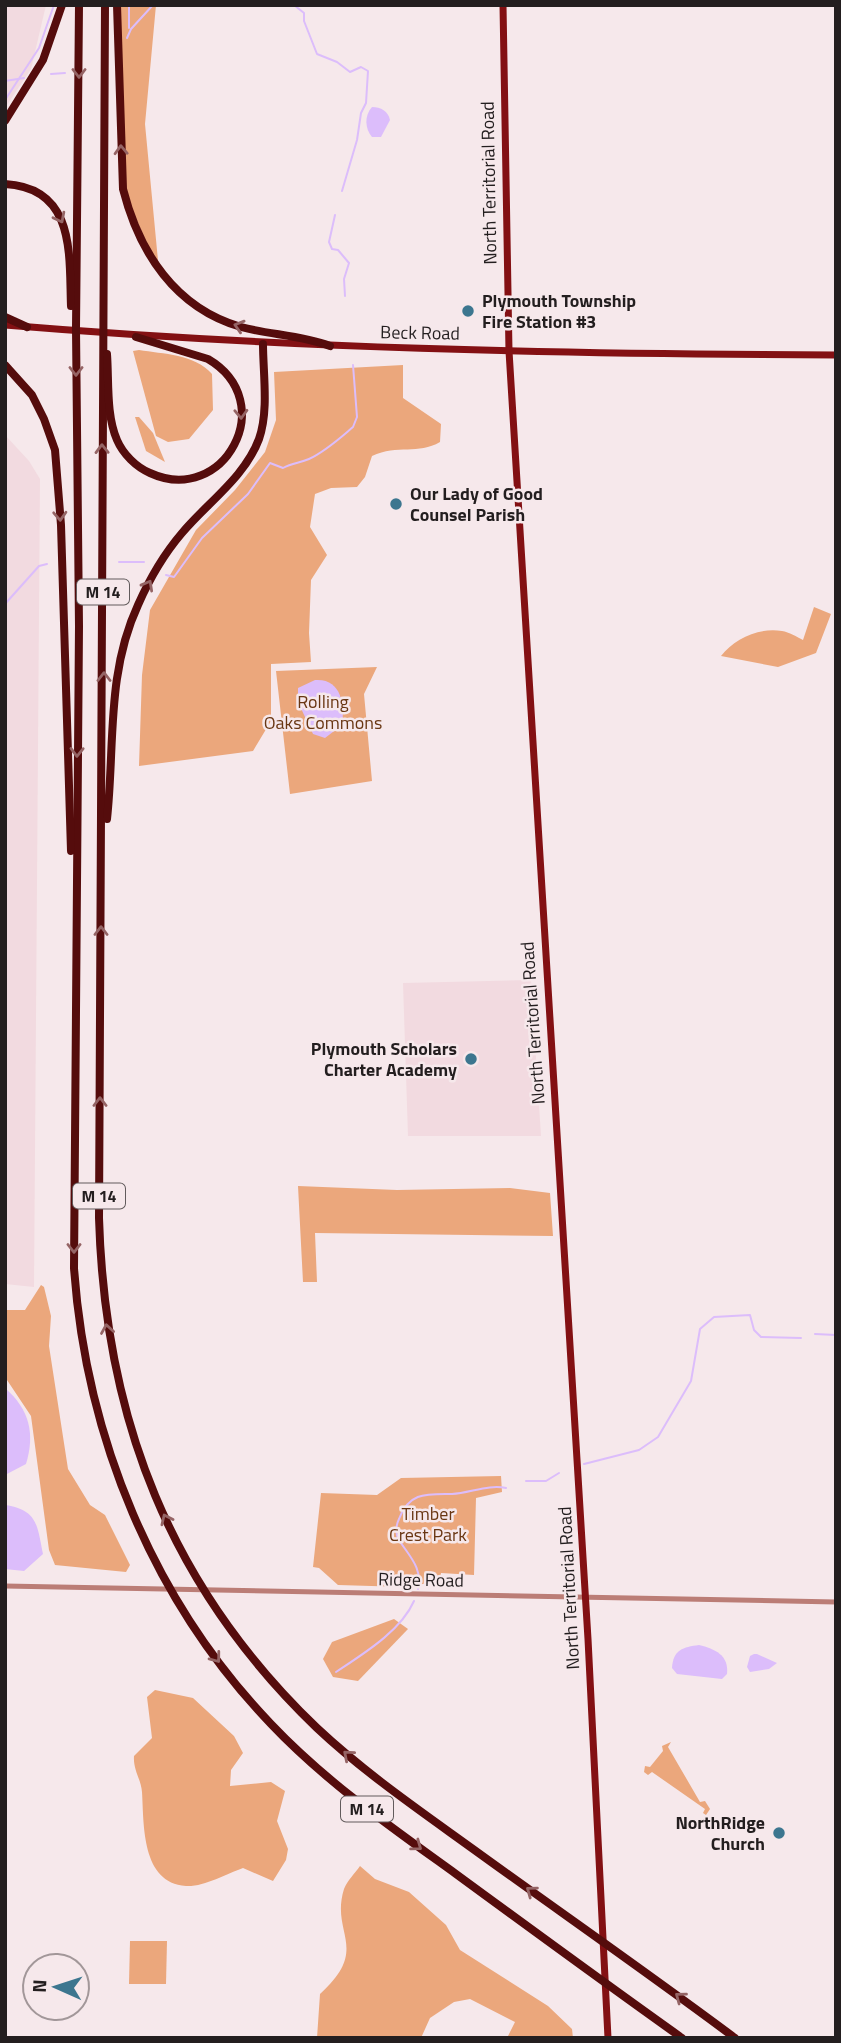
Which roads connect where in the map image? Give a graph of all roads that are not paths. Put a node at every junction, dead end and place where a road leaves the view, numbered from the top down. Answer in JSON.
{"nodes":[{"id":1,"x":62,"y":5,"type":"edge"},
{"id":2,"x":79,"y":5,"type":"edge"},
{"id":3,"x":105,"y":5,"type":"edge"},
{"id":4,"x":117,"y":5,"type":"edge"},
{"id":5,"x":503,"y":5,"type":"edge"},
{"id":6,"x":5,"y":121,"type":"edge"},
{"id":7,"x":5,"y":184,"type":"edge"},
{"id":8,"x":5,"y":317,"type":"edge"},
{"id":9,"x":103,"y":317,"type":"junction"},
{"id":10,"x":5,"y":325,"type":"edge"},
{"id":11,"x":27,"y":327,"type":"junction"},
{"id":12,"x":76,"y":329,"type":"junction"},
{"id":13,"x":136,"y":337,"type":"junction"},
{"id":14,"x":263,"y":344,"type":"junction"},
{"id":15,"x":330,"y":346,"type":"junction"},
{"id":16,"x":509,"y":351,"type":"junction"},
{"id":17,"x":836,"y":355,"type":"edge"},
{"id":18,"x":5,"y":365,"type":"edge"},
{"id":19,"x":102,"y":867,"type":"junction"},
{"id":20,"x":75,"y":895,"type":"junction"},
{"id":21,"x":5,"y":1586,"type":"edge"},
{"id":22,"x":585,"y":1597,"type":"junction"},
{"id":23,"x":836,"y":1602,"type":"edge"},
{"id":24,"x":608,"y":2038,"type":"edge"},
{"id":25,"x":682,"y":2038,"type":"edge"},
{"id":26,"x":735,"y":2038,"type":"edge"}],
"edges":[{"from":1,"to":6,"type":"highway"},
{"from":2,"to":12,"type":"highway","number":"M 14","one_way":true},
{"from":3,"to":9,"type":"highway","number":"M 14"},
{"from":15,"to":4,"type":"highway","one_way":true},
{"from":5,"to":16,"type":"main road","name":"North Territorial Road"},
{"from":7,"to":12,"type":"highway","one_way":true},
{"from":8,"to":11,"type":"highway"},
{"from":13,"to":9,"type":"highway","one_way":true},
{"from":19,"to":9,"type":"highway","number":"M 14","one_way":true},
{"from":10,"to":11,"type":"main road","name":"Beck Road"},
{"from":11,"to":13,"type":"main road","name":"Beck Road"},
{"from":12,"to":20,"type":"highway","number":"M 14","one_way":true},
{"from":13,"to":14,"type":"main road","name":"Beck Road"},
{"from":14,"to":15,"type":"main road","name":"Beck Road"},
{"from":19,"to":14,"type":"highway","one_way":true},
{"from":15,"to":16,"type":"main road","name":"Beck Road"},
{"from":16,"to":17,"type":"main road","name":"Beck Road"},
{"from":16,"to":22,"type":"main road","name":"North Territorial Road"},
{"from":18,"to":20,"type":"highway","one_way":true},
{"from":26,"to":19,"type":"highway","number":"M 14","one_way":true},
{"from":20,"to":25,"type":"highway","number":"M 14","one_way":true},
{"from":21,"to":22,"type":"street","name":"Ridge Road"},
{"from":22,"to":23,"type":"street","name":"Ridge Road"},
{"from":22,"to":24,"type":"main road","name":"North Territorial Road"}]}
